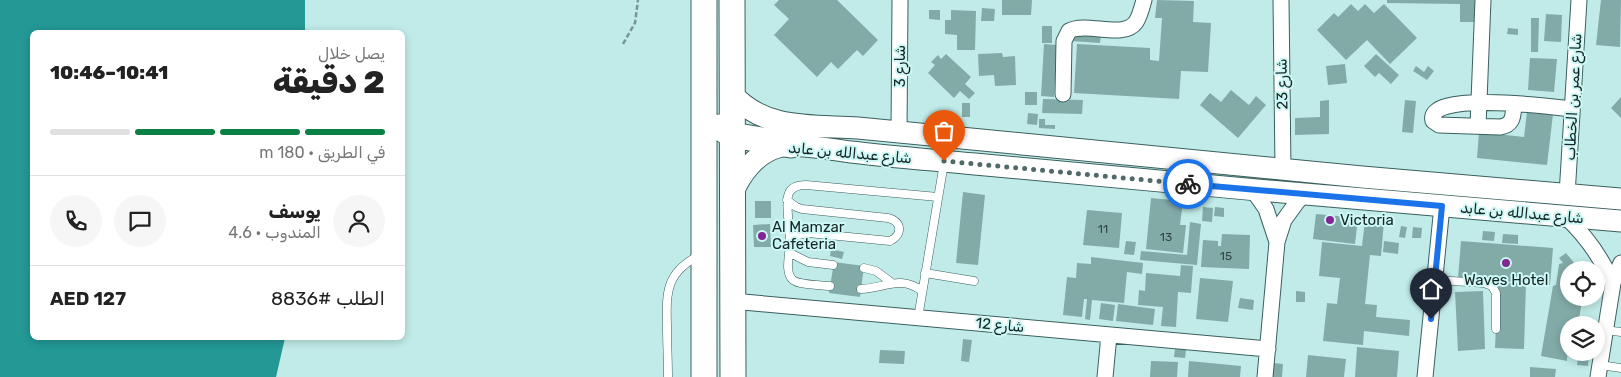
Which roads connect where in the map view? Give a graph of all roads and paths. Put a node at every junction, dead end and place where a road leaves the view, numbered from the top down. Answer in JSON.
{"nodes":[{"id":1,"x":638,"y":0,"type":"edge"},
{"id":2,"x":732,"y":0,"type":"edge"},
{"id":3,"x":900,"y":0,"type":"edge"},
{"id":4,"x":1144,"y":0,"type":"edge"},
{"id":5,"x":1281,"y":0,"type":"edge"},
{"id":6,"x":1483,"y":0,"type":"edge"},
{"id":7,"x":1578,"y":0,"type":"edge"},
{"id":8,"x":701,"y":10,"type":"edge"},
{"id":9,"x":623,"y":44,"type":"dead end"},
{"id":10,"x":704,"y":77,"type":"junction"},
{"id":11,"x":732,"y":94,"type":"junction"},
{"id":12,"x":1063,"y":94,"type":"dead end"},
{"id":13,"x":1480,"y":102,"type":"junction"},
{"id":14,"x":1514,"y":104,"type":"junction"},
{"id":15,"x":1572,"y":109,"type":"junction"},
{"id":16,"x":1478,"y":126,"type":"junction"},
{"id":17,"x":858,"y":128,"type":"junction"},
{"id":18,"x":900,"y":132,"type":"junction"},
{"id":19,"x":732,"y":135,"type":"junction"},
{"id":20,"x":791,"y":145,"type":"junction"},
{"id":21,"x":854,"y":153,"type":"junction"},
{"id":22,"x":944,"y":161,"type":"junction"},
{"id":23,"x":1205,"y":161,"type":"junction"},
{"id":24,"x":1283,"y":169,"type":"junction"},
{"id":25,"x":1362,"y":176,"type":"junction"},
{"id":26,"x":1203,"y":185,"type":"junction"},
{"id":27,"x":1252,"y":189,"type":"junction"},
{"id":28,"x":1305,"y":194,"type":"junction"},
{"id":29,"x":1567,"y":195,"type":"junction"},
{"id":30,"x":938,"y":197,"type":"junction"},
{"id":31,"x":732,"y":198,"type":"junction"},
{"id":32,"x":1361,"y":199,"type":"junction"},
{"id":33,"x":1621,"y":199,"type":"edge"},
{"id":34,"x":787,"y":200,"type":"junction"},
{"id":35,"x":1442,"y":206,"type":"junction"},
{"id":36,"x":1566,"y":217,"type":"junction"},
{"id":37,"x":1621,"y":221,"type":"edge"},
{"id":38,"x":790,"y":236,"type":"junction"},
{"id":39,"x":1277,"y":242,"type":"junction"},
{"id":40,"x":704,"y":253,"type":"junction"},
{"id":41,"x":790,"y":253,"type":"junction"},
{"id":42,"x":1621,"y":263,"type":"edge"},
{"id":43,"x":833,"y":265,"type":"dead end"},
{"id":44,"x":864,"y":268,"type":"dead end"},
{"id":45,"x":925,"y":273,"type":"junction"},
{"id":46,"x":1435,"y":280,"type":"junction"},
{"id":47,"x":974,"y":281,"type":"dead end"},
{"id":48,"x":892,"y":283,"type":"junction"},
{"id":49,"x":1613,"y":284,"type":"junction"},
{"id":50,"x":830,"y":286,"type":"dead end"},
{"id":51,"x":861,"y":289,"type":"dead end"},
{"id":52,"x":922,"y":291,"type":"junction"},
{"id":53,"x":732,"y":301,"type":"junction"},
{"id":54,"x":918,"y":318,"type":"junction"},
{"id":55,"x":1496,"y":328,"type":"dead end"},
{"id":56,"x":1606,"y":330,"type":"junction"},
{"id":57,"x":1621,"y":332,"type":"edge"},
{"id":58,"x":1109,"y":335,"type":"junction"},
{"id":59,"x":1268,"y":349,"type":"junction"},
{"id":60,"x":1621,"y":368,"type":"edge"},
{"id":61,"x":1599,"y":371,"type":"edge"},
{"id":62,"x":668,"y":377,"type":"edge"},
{"id":63,"x":704,"y":377,"type":"edge"},
{"id":64,"x":733,"y":377,"type":"edge"},
{"id":65,"x":1105,"y":377,"type":"edge"},
{"id":66,"x":1265,"y":377,"type":"edge"},
{"id":67,"x":1425,"y":377,"type":"edge"}],
"edges":[{"from":1,"to":9,"type":"path"},
{"from":2,"to":11,"type":"main road"},
{"from":3,"to":18,"type":"street","name":"شارع 3"},
{"from":4,"to":12,"type":"street"},
{"from":5,"to":24,"type":"street","name":"شارع 23"},
{"from":6,"to":13,"type":"street"},
{"from":7,"to":15,"type":"street","name":"شارع عمر بن الخطاب"},
{"from":8,"to":10,"type":"main road"},
{"from":10,"to":19,"type":"main road"},
{"from":10,"to":40,"type":"main road"},
{"from":11,"to":17,"type":"main road","name":"شارع عبدالله بن عابد"},
{"from":11,"to":19,"type":"main road"},
{"from":13,"to":14,"type":"street"},
{"from":13,"to":16,"type":"street"},
{"from":13,"to":16,"type":"street"},
{"from":14,"to":15,"type":"street"},
{"from":14,"to":16,"type":"street"},
{"from":15,"to":29,"type":"street","name":"شارع عمر بن الخطاب"},
{"from":17,"to":18,"type":"main road","name":"شارع عبدالله بن عابد"},
{"from":17,"to":21,"type":"main road"},
{"from":18,"to":23,"type":"main road","name":"شارع عبدالله بن عابد"},
{"from":19,"to":20,"type":"main road"},
{"from":19,"to":31,"type":"main road"},
{"from":20,"to":21,"type":"main road","name":"شارع عبدالله بن عابد"},
{"from":20,"to":31,"type":"main road","name":"شارع عبدالله بن عابد"},
{"from":21,"to":22,"type":"main road","name":"شارع عبدالله بن عابد"},
{"from":22,"to":26,"type":"main road","name":"شارع عبدالله بن عابد"},
{"from":22,"to":30,"type":"lane"},
{"from":23,"to":24,"type":"main road","name":"شارع عبدالله بن عابد"},
{"from":23,"to":26,"type":"main road"},
{"from":24,"to":25,"type":"main road","name":"شارع عبدالله بن عابد"},
{"from":25,"to":29,"type":"main road","name":"شارع عبدالله بن عابد"},
{"from":25,"to":32,"type":"main road"},
{"from":26,"to":27,"type":"main road","name":"شارع عبدالله بن عابد"},
{"from":27,"to":28,"type":"main road","name":"شارع عبدالله بن عابد"},
{"from":27,"to":39,"type":"street"},
{"from":28,"to":32,"type":"main road","name":"شارع عبدالله بن عابد"},
{"from":28,"to":39,"type":"street"},
{"from":29,"to":33,"type":"main road","name":"شارع عبدالله بن عابد"},
{"from":30,"to":34,"type":"lane"},
{"from":30,"to":45,"type":"lane"},
{"from":31,"to":53,"type":"main road"},
{"from":32,"to":35,"type":"main road","name":"شارع عبدالله بن عابد"},
{"from":34,"to":38,"type":"lane"},
{"from":34,"to":38,"type":"lane"},
{"from":35,"to":36,"type":"main road","name":"شارع عبدالله بن عابد"},
{"from":35,"to":46,"type":"street"},
{"from":36,"to":37,"type":"main road","name":"شارع عبدالله بن عابد"},
{"from":36,"to":49,"type":"street"},
{"from":38,"to":41,"type":"lane"},
{"from":39,"to":59,"type":"street"},
{"from":40,"to":62,"type":"lane"},
{"from":40,"to":63,"type":"main road"},
{"from":41,"to":43,"type":"lane"},
{"from":41,"to":50,"type":"lane"},
{"from":42,"to":49,"type":"street"},
{"from":44,"to":48,"type":"lane"},
{"from":45,"to":47,"type":"lane"},
{"from":45,"to":52,"type":"lane"},
{"from":46,"to":55,"type":"lane"},
{"from":46,"to":67,"type":"street"},
{"from":48,"to":51,"type":"lane"},
{"from":48,"to":52,"type":"lane"},
{"from":49,"to":56,"type":"street"},
{"from":52,"to":54,"type":"lane"},
{"from":53,"to":54,"type":"street","name":"شارع 12"},
{"from":53,"to":64,"type":"main road"},
{"from":54,"to":58,"type":"street","name":"شارع 12"},
{"from":56,"to":57,"type":"lane"},
{"from":56,"to":61,"type":"street"},
{"from":58,"to":59,"type":"street","name":"شارع 12"},
{"from":58,"to":65,"type":"street"},
{"from":59,"to":66,"type":"street"},
{"from":60,"to":61,"type":"lane"}]}
